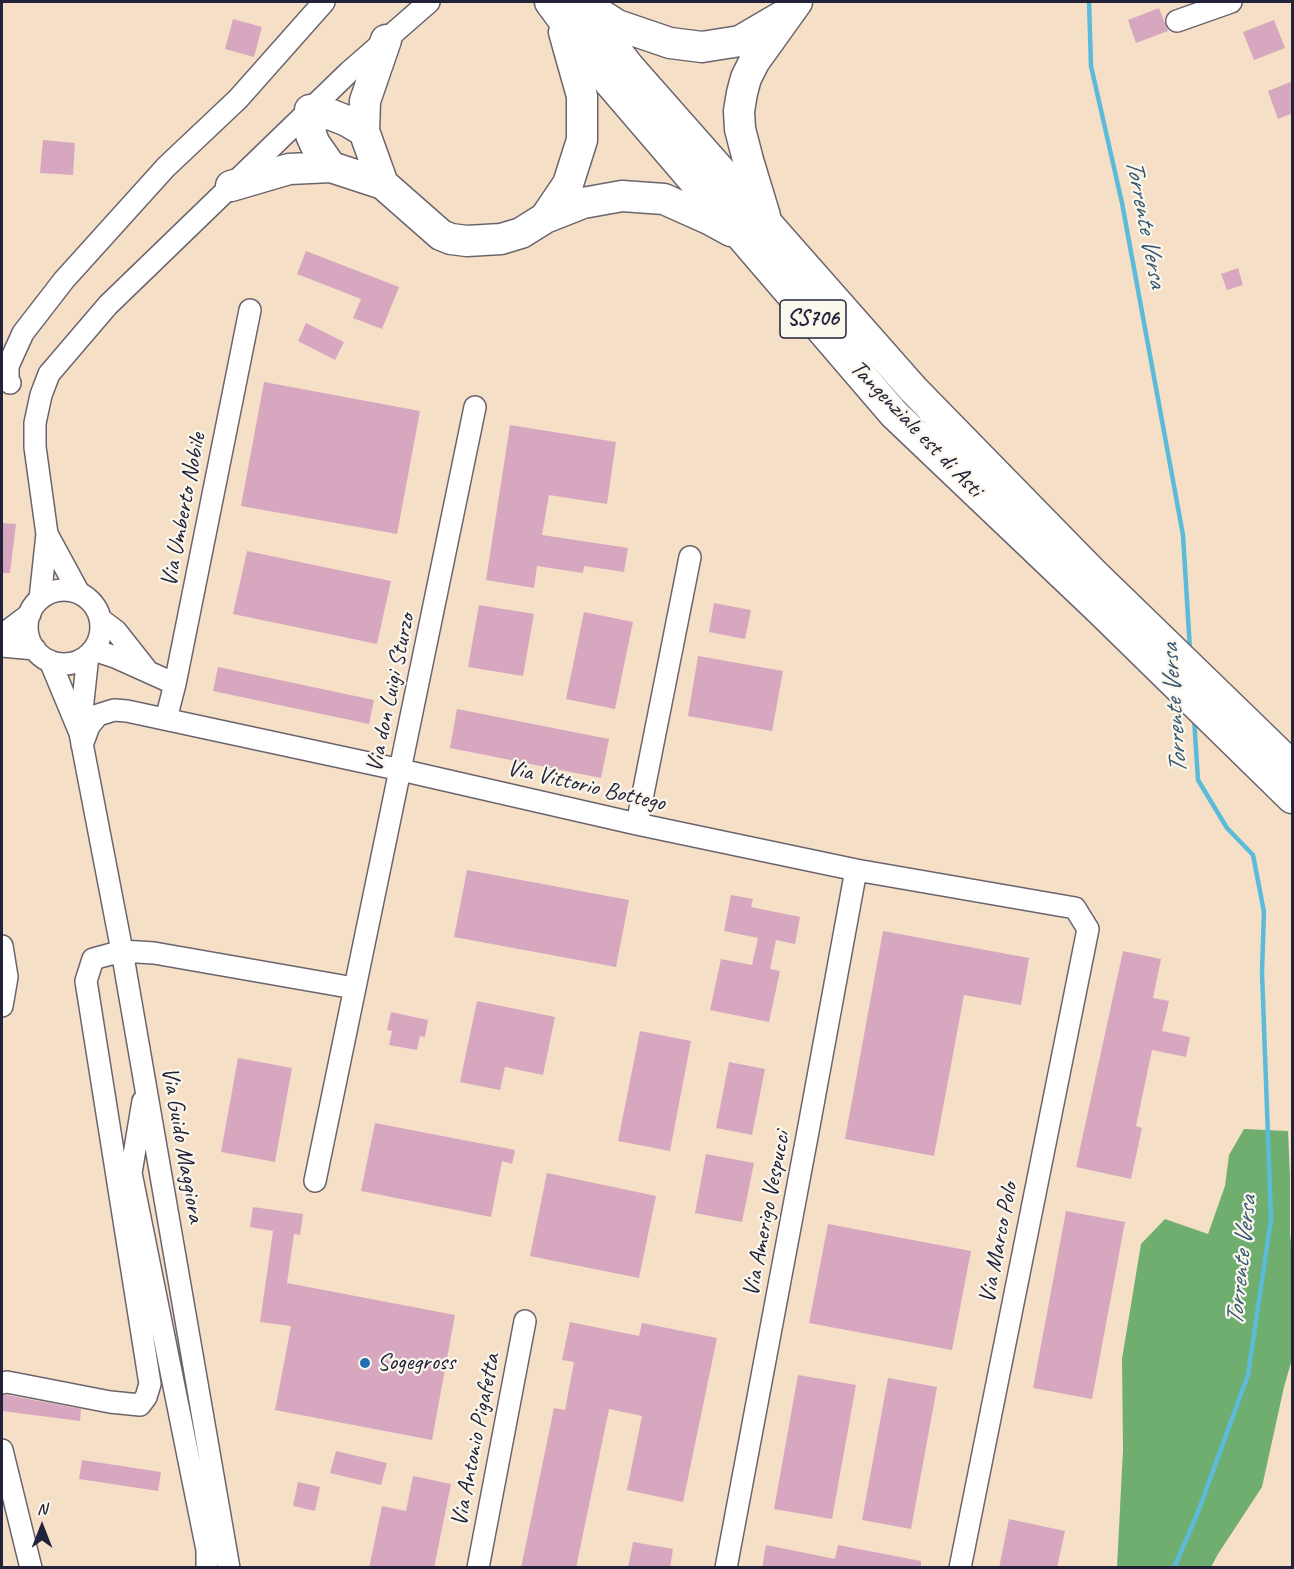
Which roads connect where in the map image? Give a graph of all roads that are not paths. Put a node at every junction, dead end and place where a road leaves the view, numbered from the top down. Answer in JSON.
{"nodes":[{"id":1,"x":324,"y":2,"type":"edge"},
{"id":2,"x":429,"y":2,"type":"edge"},
{"id":3,"x":1231,"y":2,"type":"edge"},
{"id":4,"x":566,"y":3,"type":"edge"},
{"id":5,"x":793,"y":7,"type":"edge"},
{"id":6,"x":1177,"y":21,"type":"dead end"},
{"id":7,"x":386,"y":40,"type":"junction"},
{"id":8,"x":310,"y":110,"type":"junction"},
{"id":9,"x":364,"y":131,"type":"junction"},
{"id":10,"x":331,"y":167,"type":"junction"},
{"id":11,"x":383,"y":184,"type":"junction"},
{"id":12,"x":231,"y":186,"type":"junction"},
{"id":13,"x":545,"y":218,"type":"junction"},
{"id":14,"x":756,"y":231,"type":"junction"},
{"id":15,"x":250,"y":310,"type":"dead end"},
{"id":16,"x":6,"y":384,"type":"edge"},
{"id":17,"x":41,"y":394,"type":"junction"},
{"id":18,"x":475,"y":407,"type":"dead end"},
{"id":19,"x":47,"y":534,"type":"junction"},
{"id":20,"x":690,"y":557,"type":"dead end"},
{"id":21,"x":79,"y":593,"type":"junction"},
{"id":22,"x":35,"y":606,"type":"junction"},
{"id":23,"x":100,"y":619,"type":"junction"},
{"id":24,"x":2,"y":635,"type":"edge"},
{"id":25,"x":2,"y":646,"type":"edge"},
{"id":26,"x":91,"y":652,"type":"junction"},
{"id":27,"x":42,"y":655,"type":"junction"},
{"id":28,"x":146,"y":670,"type":"junction"},
{"id":29,"x":175,"y":684,"type":"junction"},
{"id":30,"x":166,"y":719,"type":"junction"},
{"id":31,"x":81,"y":739,"type":"junction"},
{"id":32,"x":1293,"y":766,"type":"edge"},
{"id":33,"x":401,"y":770,"type":"junction"},
{"id":34,"x":1293,"y":798,"type":"edge"},
{"id":35,"x":637,"y":824,"type":"junction"},
{"id":36,"x":856,"y":870,"type":"junction"},
{"id":37,"x":1088,"y":929,"type":"joint"},
{"id":38,"x":2,"y":946,"type":"edge"},
{"id":39,"x":122,"y":951,"type":"junction"},
{"id":40,"x":354,"y":988,"type":"junction"},
{"id":41,"x":2,"y":1006,"type":"edge"},
{"id":42,"x":146,"y":1086,"type":"junction"},
{"id":43,"x":315,"y":1180,"type":"dead end"},
{"id":44,"x":525,"y":1321,"type":"dead end"},
{"id":45,"x":2,"y":1383,"type":"edge"},
{"id":46,"x":2,"y":1450,"type":"edge"},
{"id":47,"x":31,"y":1568,"type":"edge"},
{"id":48,"x":207,"y":1568,"type":"edge"},
{"id":49,"x":230,"y":1568,"type":"edge"},
{"id":50,"x":478,"y":1568,"type":"edge"},
{"id":51,"x":726,"y":1568,"type":"edge"},
{"id":52,"x":960,"y":1568,"type":"edge"}],
"edges":[{"from":1,"to":16,"type":"street"},
{"from":2,"to":7,"type":"street"},
{"from":3,"to":6,"type":"street"},
{"from":4,"to":5,"type":"highway"},
{"from":4,"to":13,"type":"highway"},
{"from":4,"to":14,"type":"highway","name":"Tangenziale est di Asti","number":"SS706"},
{"from":5,"to":14,"type":"highway"},
{"from":7,"to":8,"type":"street"},
{"from":7,"to":9,"type":"highway"},
{"from":8,"to":9,"type":"highway"},
{"from":8,"to":10,"type":"highway"},
{"from":8,"to":12,"type":"street"},
{"from":9,"to":11,"type":"highway"},
{"from":10,"to":11,"type":"highway"},
{"from":10,"to":12,"type":"highway"},
{"from":11,"to":13,"type":"highway"},
{"from":12,"to":17,"type":"street"},
{"from":13,"to":14,"type":"highway"},
{"from":14,"to":32,"type":"highway","name":"Tangenziale est di Asti","number":"SS706"},
{"from":14,"to":34,"type":"highway","name":"Tangenziale est di Asti","number":"SS706"},
{"from":15,"to":29,"type":"street","name":"Via Umberto Nobile"},
{"from":16,"to":17,"type":"street"},
{"from":17,"to":19,"type":"street"},
{"from":18,"to":33,"type":"street","name":"Via don Luigi Sturzo"},
{"from":19,"to":21,"type":"street"},
{"from":19,"to":22,"type":"street"},
{"from":20,"to":35,"type":"street"},
{"from":21,"to":22,"type":"street"},
{"from":21,"to":23,"type":"street"},
{"from":22,"to":24,"type":"street"},
{"from":22,"to":27,"type":"street"},
{"from":23,"to":26,"type":"street"},
{"from":23,"to":28,"type":"street"},
{"from":25,"to":27,"type":"street"},
{"from":26,"to":27,"type":"street"},
{"from":26,"to":28,"type":"street"},
{"from":26,"to":31,"type":"street","name":"Via Guido Maggiora"},
{"from":27,"to":31,"type":"street","name":"Via Guido Maggiora"},
{"from":28,"to":29,"type":"street"},
{"from":29,"to":30,"type":"street","name":"Via Umberto Nobile"},
{"from":30,"to":31,"type":"street","name":"Via Vittorio Bottego"},
{"from":30,"to":33,"type":"street","name":"Via Vittorio Bottego"},
{"from":31,"to":39,"type":"street","name":"Via Guido Maggiora"},
{"from":33,"to":35,"type":"street","name":"Via Vittorio Bottego"},
{"from":33,"to":40,"type":"street","name":"Via don Luigi Sturzo"},
{"from":35,"to":36,"type":"street","name":"Via Vittorio Bottego"},
{"from":36,"to":37,"type":"street","name":"Via Vittorio Bottego"},
{"from":36,"to":51,"type":"street","name":"Via Amerigo Vespucci"},
{"from":37,"to":52,"type":"street","name":"Via Marco Polo"},
{"from":38,"to":41,"type":"street"},
{"from":39,"to":40,"type":"street"},
{"from":39,"to":42,"type":"street","name":"Via Guido Maggiora"},
{"from":39,"to":45,"type":"street"},
{"from":40,"to":43,"type":"street","name":"Via don Luigi Sturzo"},
{"from":42,"to":48,"type":"street"},
{"from":42,"to":49,"type":"street","name":"Via Guido Maggiora"},
{"from":44,"to":50,"type":"street","name":"Via Antonio Pigafetta"},
{"from":46,"to":47,"type":"street"}]}
